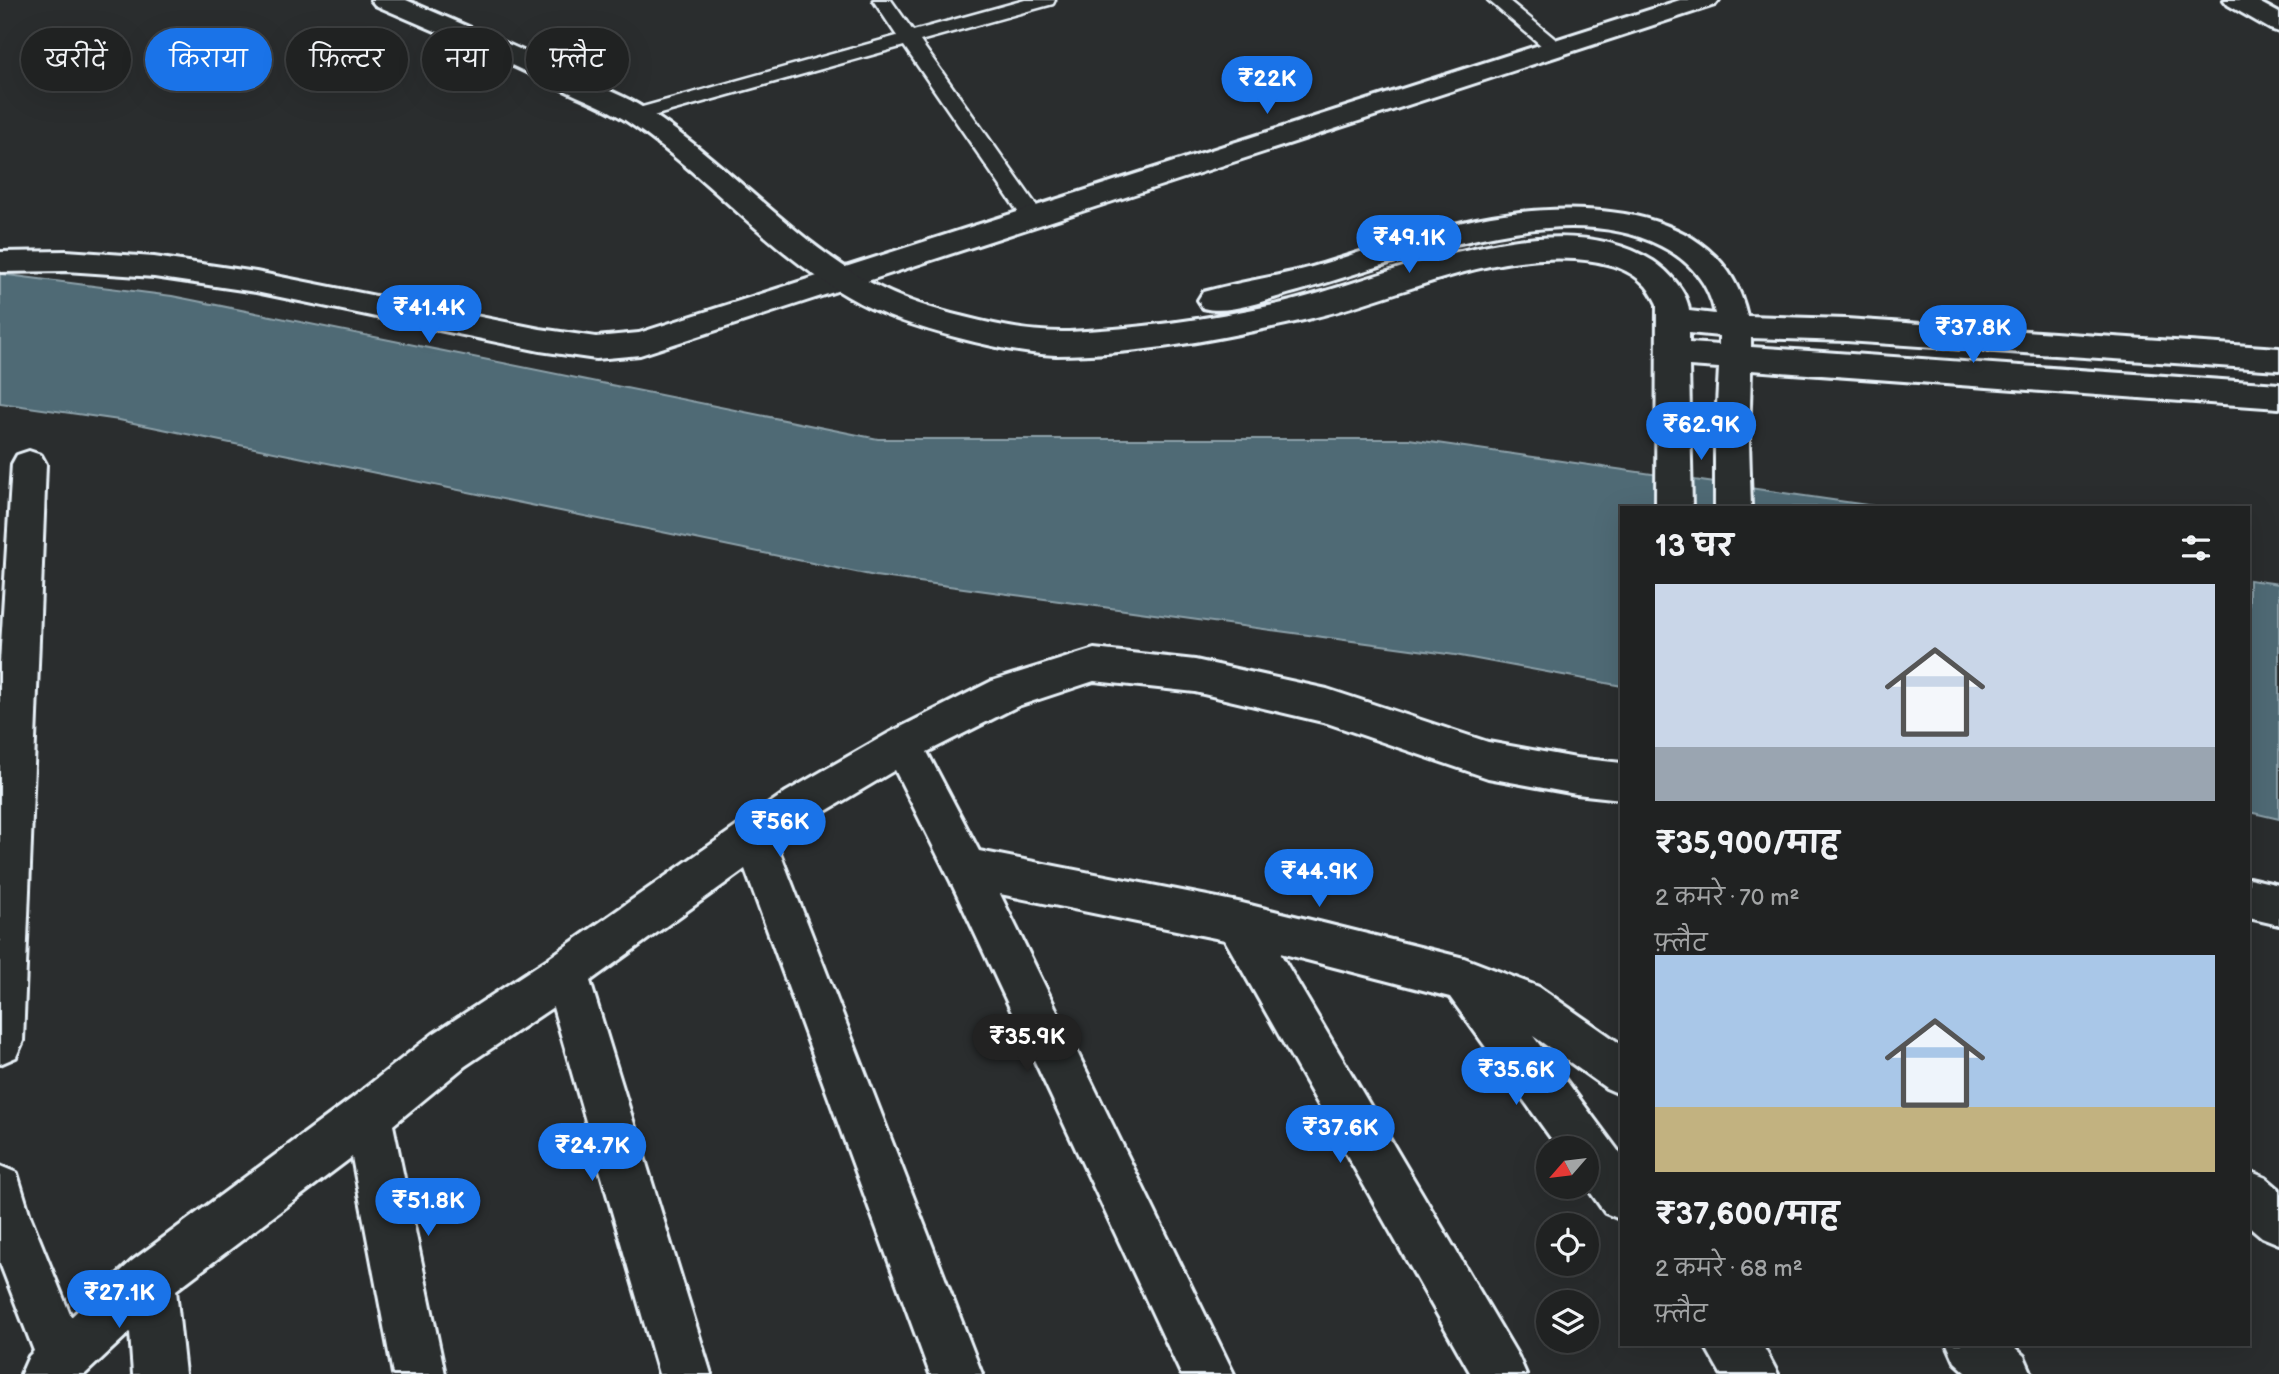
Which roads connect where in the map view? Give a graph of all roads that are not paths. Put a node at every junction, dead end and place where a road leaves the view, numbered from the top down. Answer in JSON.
{"nodes":[{"id":1,"x":384,"y":0,"type":"edge"},
{"id":2,"x":882,"y":0,"type":"edge"},
{"id":3,"x":1046,"y":0,"type":"edge"},
{"id":4,"x":1497,"y":0,"type":"edge"},
{"id":5,"x":1706,"y":0,"type":"edge"},
{"id":6,"x":2237,"y":0,"type":"edge"},
{"id":7,"x":2279,"y":24,"type":"edge"},
{"id":8,"x":911,"y":38,"type":"junction"},
{"id":9,"x":1556,"y":48,"type":"junction"},
{"id":10,"x":635,"y":115,"type":"junction"},
{"id":11,"x":1033,"y":217,"type":"junction"},
{"id":12,"x":0,"y":262,"type":"edge"},
{"id":13,"x":843,"y":280,"type":"junction"},
{"id":14,"x":1672,"y":320,"type":"junction"},
{"id":15,"x":958,"y":327,"type":"junction"},
{"id":16,"x":1734,"y":342,"type":"junction"},
{"id":17,"x":1672,"y":353,"type":"junction"},
{"id":18,"x":2279,"y":359,"type":"edge"},
{"id":19,"x":2279,"y":396,"type":"edge"},
{"id":20,"x":29,"y":464,"type":"dead end"},
{"id":21,"x":1674,"y":506,"type":"edge"},
{"id":22,"x":1733,"y":506,"type":"edge"},
{"id":23,"x":903,"y":745,"type":"junction"},
{"id":24,"x":1620,"y":781,"type":"edge"},
{"id":25,"x":754,"y":838,"type":"junction"},
{"id":26,"x":966,"y":868,"type":"junction"},
{"id":27,"x":2250,"y":898,"type":"edge"},
{"id":28,"x":2279,"y":905,"type":"edge"},
{"id":29,"x":1238,"y":922,"type":"junction"},
{"id":30,"x":565,"y":973,"type":"junction"},
{"id":31,"x":1464,"y":979,"type":"junction"},
{"id":32,"x":0,"y":1041,"type":"edge"},
{"id":33,"x":1620,"y":1071,"type":"edge"},
{"id":34,"x":368,"y":1116,"type":"junction"},
{"id":35,"x":0,"y":1190,"type":"edge"},
{"id":36,"x":1620,"y":1193,"type":"edge"},
{"id":37,"x":2250,"y":1196,"type":"edge"},
{"id":38,"x":2279,"y":1220,"type":"edge"},
{"id":39,"x":150,"y":1279,"type":"junction"},
{"id":40,"x":1731,"y":1346,"type":"edge"},
{"id":41,"x":1975,"y":1346,"type":"edge"},
{"id":42,"x":55,"y":1367,"type":"edge"},
{"id":43,"x":159,"y":1374,"type":"edge"},
{"id":44,"x":419,"y":1374,"type":"edge"},
{"id":45,"x":685,"y":1374,"type":"edge"},
{"id":46,"x":956,"y":1374,"type":"edge"},
{"id":47,"x":1208,"y":1374,"type":"edge"},
{"id":48,"x":1500,"y":1374,"type":"edge"},
{"id":49,"x":1752,"y":1374,"type":"edge"},
{"id":50,"x":2006,"y":1374,"type":"edge"}],
"edges":[{"from":1,"to":10,"type":"street"},
{"from":2,"to":8,"type":"lane"},
{"from":3,"to":8,"type":"lane"},
{"from":4,"to":9,"type":"lane"},
{"from":5,"to":9,"type":"street"},
{"from":6,"to":7,"type":"street"},
{"from":8,"to":10,"type":"lane"},
{"from":8,"to":11,"type":"lane"},
{"from":9,"to":11,"type":"street"},
{"from":10,"to":13,"type":"street"},
{"from":11,"to":13,"type":"street"},
{"from":12,"to":13,"type":"street"},
{"from":13,"to":15,"type":"street"},
{"from":14,"to":15,"type":"street"},
{"from":14,"to":16,"type":"street"},
{"from":14,"to":17,"type":"street"},
{"from":15,"to":16,"type":"street"},
{"from":16,"to":17,"type":"street"},
{"from":16,"to":18,"type":"street"},
{"from":16,"to":19,"type":"street"},
{"from":16,"to":22,"type":"street"},
{"from":17,"to":21,"type":"street"},
{"from":20,"to":32,"type":"street"},
{"from":23,"to":24,"type":"street"},
{"from":23,"to":25,"type":"street"},
{"from":23,"to":26,"type":"street"},
{"from":25,"to":30,"type":"street"},
{"from":25,"to":46,"type":"street"},
{"from":26,"to":29,"type":"street"},
{"from":26,"to":47,"type":"street"},
{"from":27,"to":28,"type":"street"},
{"from":29,"to":31,"type":"street"},
{"from":29,"to":48,"type":"street"},
{"from":30,"to":34,"type":"street"},
{"from":30,"to":45,"type":"street"},
{"from":31,"to":33,"type":"street"},
{"from":31,"to":36,"type":"street"},
{"from":34,"to":39,"type":"street"},
{"from":34,"to":44,"type":"street"},
{"from":35,"to":42,"type":"street"},
{"from":37,"to":38,"type":"street"},
{"from":39,"to":42,"type":"street"},
{"from":39,"to":43,"type":"street"},
{"from":40,"to":49,"type":"street"},
{"from":41,"to":50,"type":"street"}]}
